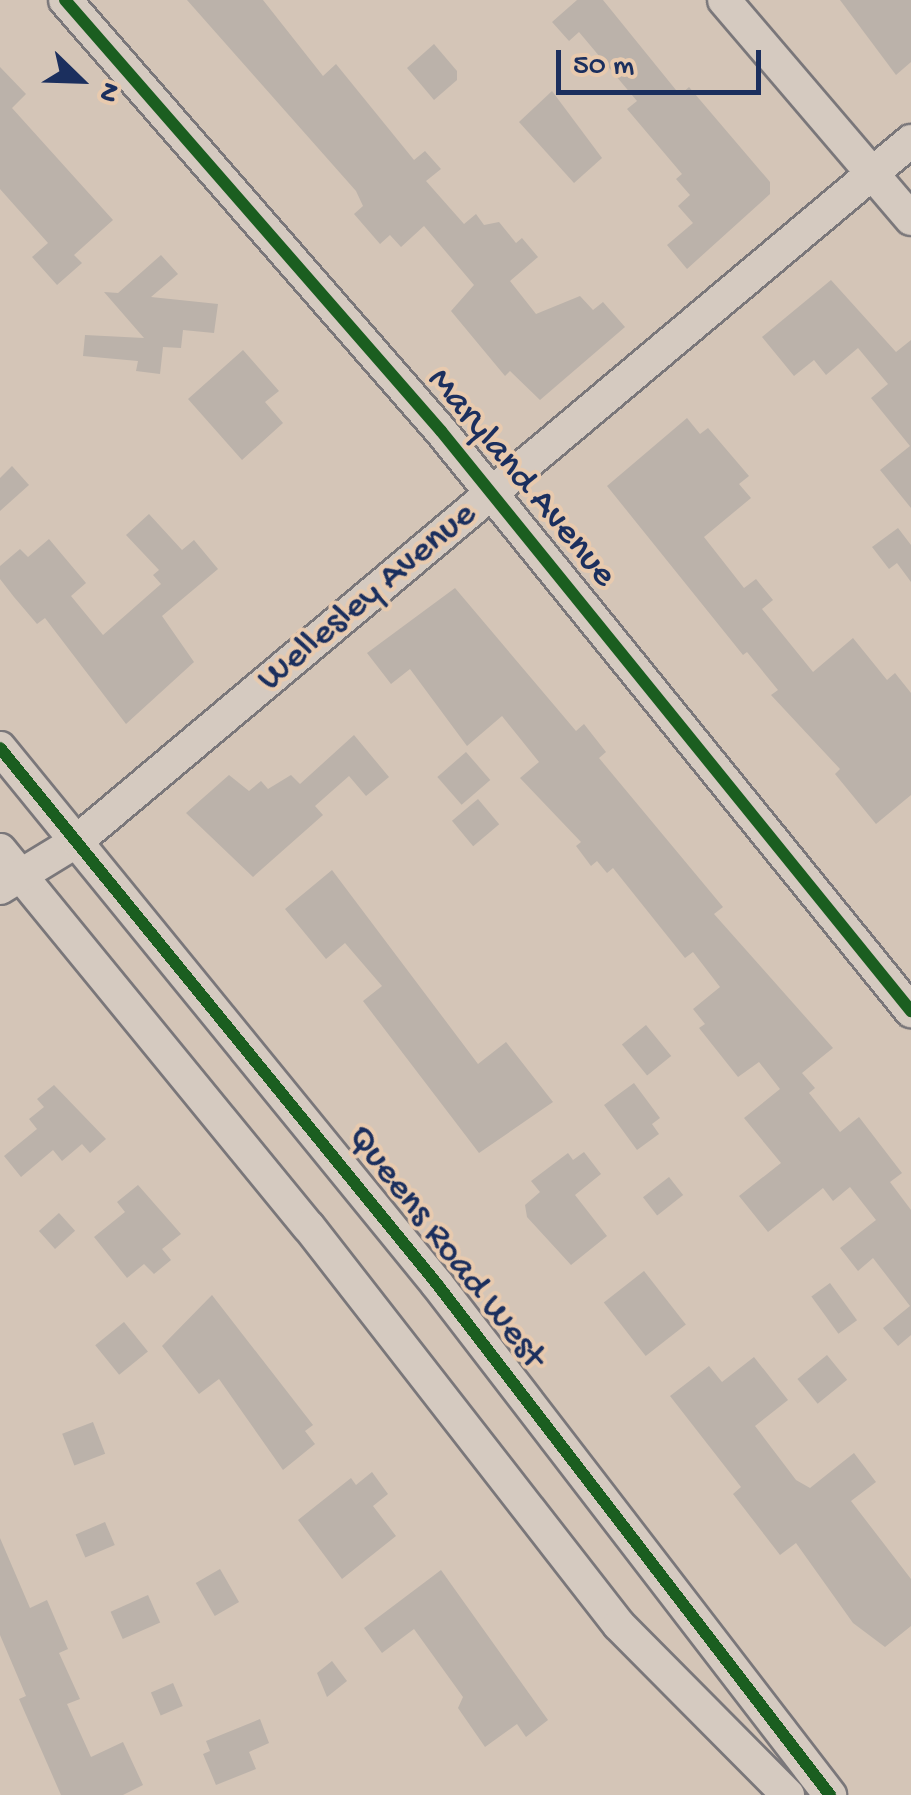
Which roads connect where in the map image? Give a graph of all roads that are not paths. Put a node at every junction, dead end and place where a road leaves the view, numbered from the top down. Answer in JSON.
{"nodes":[{"id":1,"x":65,"y":0,"type":"edge"},
{"id":2,"x":724,"y":0,"type":"edge"},
{"id":3,"x":911,"y":141,"type":"edge"},
{"id":4,"x":873,"y":174,"type":"junction"},
{"id":5,"x":911,"y":218,"type":"edge"},
{"id":6,"x":493,"y":494,"type":"junction"},
{"id":7,"x":0,"y":748,"type":"edge"},
{"id":8,"x":78,"y":842,"type":"junction"},
{"id":9,"x":0,"y":850,"type":"edge"},
{"id":10,"x":12,"y":883,"type":"edge"},
{"id":11,"x":911,"y":1012,"type":"edge"},
{"id":12,"x":788,"y":1795,"type":"edge"},
{"id":13,"x":830,"y":1795,"type":"edge"}],
"edges":[{"from":1,"to":6,"type":"street","name":"Maryland Avenue"},
{"from":2,"to":4,"type":"street"},
{"from":3,"to":4,"type":"street","name":"Wellesley Avenue"},
{"from":4,"to":5,"type":"street"},
{"from":4,"to":6,"type":"street","name":"Wellesley Avenue"},
{"from":6,"to":8,"type":"street","name":"Wellesley Avenue"},
{"from":6,"to":11,"type":"street","name":"Maryland Avenue"},
{"from":7,"to":8,"type":"street","name":"Queens Road West"},
{"from":8,"to":10,"type":"street","name":"Wellesley Avenue"},
{"from":8,"to":13,"type":"street","name":"Queens Road West"},
{"from":9,"to":10,"type":"street"},
{"from":10,"to":12,"type":"street"}]}
